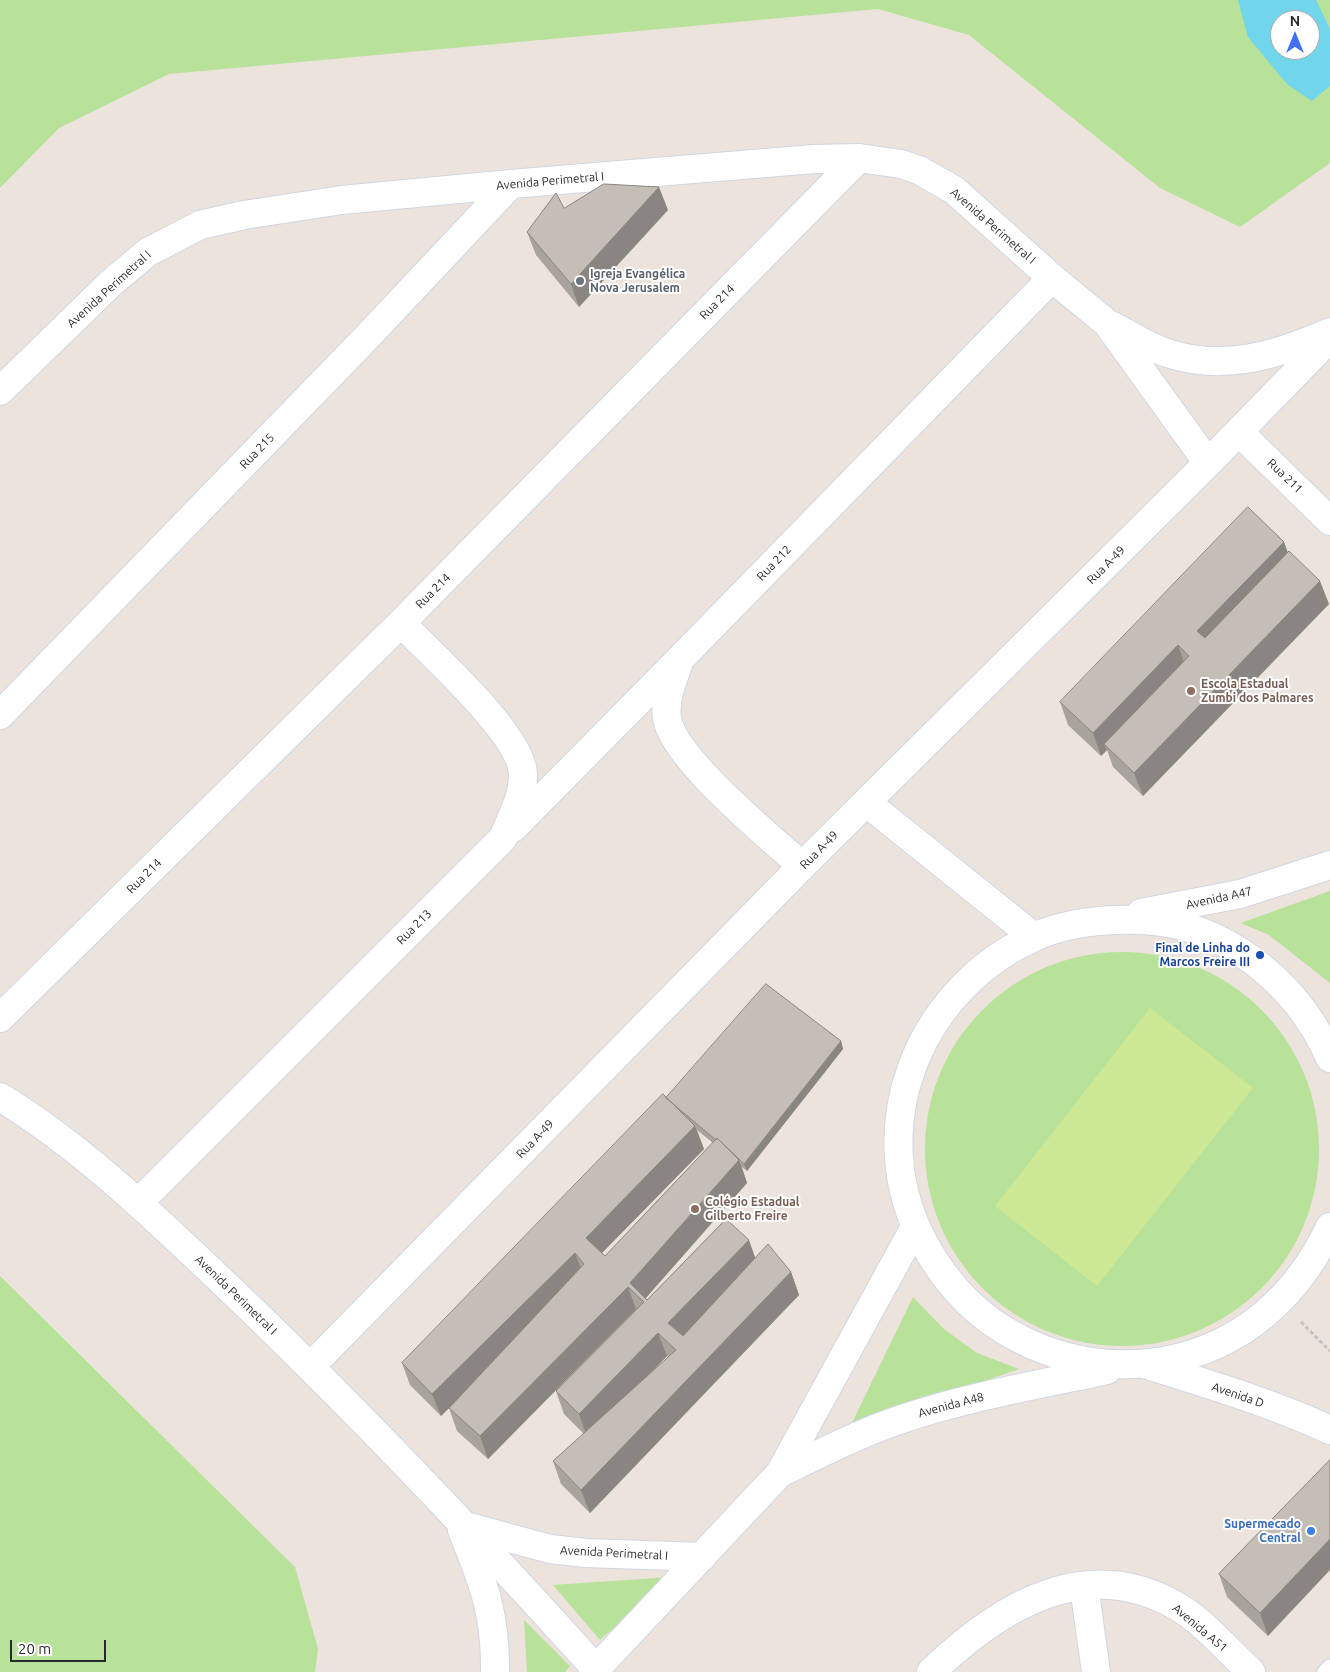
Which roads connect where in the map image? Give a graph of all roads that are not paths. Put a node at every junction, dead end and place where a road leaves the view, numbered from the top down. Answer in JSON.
{"nodes":[{"id":1,"x":859,"y":158,"type":"junction"},
{"id":2,"x":511,"y":184,"type":"junction"},
{"id":3,"x":1052,"y":278,"type":"junction"},
{"id":4,"x":1107,"y":323,"type":"junction"},
{"id":5,"x":1330,"y":332,"type":"edge"},
{"id":6,"x":1330,"y":338,"type":"edge"},
{"id":7,"x":0,"y":391,"type":"edge"},
{"id":8,"x":1239,"y":432,"type":"junction"},
{"id":9,"x":1208,"y":464,"type":"junction"},
{"id":10,"x":1330,"y":521,"type":"edge"},
{"id":11,"x":401,"y":623,"type":"junction"},
{"id":12,"x":680,"y":659,"type":"junction"},
{"id":13,"x":0,"y":715,"type":"edge"},
{"id":14,"x":867,"y":803,"type":"junction"},
{"id":15,"x":503,"y":838,"type":"junction"},
{"id":16,"x":1330,"y":865,"type":"edge"},
{"id":17,"x":802,"y":866,"type":"junction"},
{"id":18,"x":1105,"y":919,"type":"junction"},
{"id":19,"x":1034,"y":937,"type":"junction"},
{"id":20,"x":0,"y":1018,"type":"edge"},
{"id":21,"x":1330,"y":1058,"type":"edge"},
{"id":22,"x":0,"y":1097,"type":"edge"},
{"id":23,"x":139,"y":1202,"type":"junction"},
{"id":24,"x":915,"y":1227,"type":"junction"},
{"id":25,"x":1330,"y":1227,"type":"edge"},
{"id":26,"x":1137,"y":1365,"type":"junction"},
{"id":27,"x":311,"y":1366,"type":"junction"},
{"id":28,"x":1330,"y":1430,"type":"edge"},
{"id":29,"x":780,"y":1473,"type":"junction"},
{"id":30,"x":462,"y":1520,"type":"junction"},
{"id":31,"x":702,"y":1557,"type":"junction"},
{"id":32,"x":1084,"y":1586,"type":"junction"},
{"id":33,"x":1330,"y":1667,"type":"edge"},
{"id":34,"x":595,"y":1671,"type":"edge"},
{"id":35,"x":495,"y":1672,"type":"edge"},
{"id":36,"x":931,"y":1672,"type":"edge"},
{"id":37,"x":1096,"y":1672,"type":"edge"},
{"id":38,"x":1251,"y":1672,"type":"edge"},
{"id":39,"x":1325,"y":1672,"type":"edge"}],
"edges":[{"from":1,"to":2,"type":"street","name":"Avenida Perimetral I"},
{"from":1,"to":3,"type":"street","name":"Avenida Perimetral I"},
{"from":1,"to":11,"type":"street","name":"Rua 214"},
{"from":2,"to":7,"type":"street","name":"Avenida Perimetral I"},
{"from":2,"to":13,"type":"street","name":"Rua 215"},
{"from":3,"to":4,"type":"street","name":"Avenida Perimetral I"},
{"from":3,"to":12,"type":"street","name":"Rua 212"},
{"from":4,"to":5,"type":"street","name":"Avenida Perimetral I"},
{"from":4,"to":9,"type":"street","name":"Avenida Perimetral I"},
{"from":6,"to":8,"type":"street","name":"Rua A-49"},
{"from":8,"to":9,"type":"street","name":"Rua A-49"},
{"from":8,"to":10,"type":"street","name":"Rua 211"},
{"from":9,"to":14,"type":"street","name":"Rua A-49"},
{"from":11,"to":15,"type":"street","name":"Rua 213"},
{"from":11,"to":20,"type":"street","name":"Rua 214"},
{"from":12,"to":15,"type":"street"},
{"from":12,"to":17,"type":"street","name":"Rua 212"},
{"from":14,"to":17,"type":"street","name":"Rua A-49"},
{"from":14,"to":19,"type":"street"},
{"from":15,"to":23,"type":"street","name":"Rua 213"},
{"from":16,"to":18,"type":"street","name":"Avenida A47"},
{"from":17,"to":27,"type":"street","name":"Rua A-49"},
{"from":18,"to":19,"type":"street"},
{"from":18,"to":21,"type":"street"},
{"from":19,"to":24,"type":"street"},
{"from":22,"to":23,"type":"street","name":"Avenida Perimetral I"},
{"from":23,"to":27,"type":"street","name":"Avenida Perimetral I"},
{"from":24,"to":26,"type":"street"},
{"from":24,"to":29,"type":"street","name":"Avenida A48"},
{"from":25,"to":26,"type":"street"},
{"from":26,"to":28,"type":"street","name":"Avenida D"},
{"from":26,"to":29,"type":"street","name":"Avenida A48"},
{"from":27,"to":30,"type":"street","name":"Avenida Perimetral I"},
{"from":29,"to":31,"type":"street","name":"Avenida A48"},
{"from":30,"to":31,"type":"street","name":"Avenida Perimetral I"},
{"from":30,"to":34,"type":"street","name":"Avenida Perimetral I"},
{"from":30,"to":35,"type":"street","name":"Avenida Perimetral I"},
{"from":31,"to":34,"type":"street","name":"Avenida A48"},
{"from":32,"to":36,"type":"street","name":"Avenida A51"},
{"from":32,"to":37,"type":"street"},
{"from":32,"to":38,"type":"street","name":"Avenida A51"},
{"from":33,"to":39,"type":"lane"}]}
